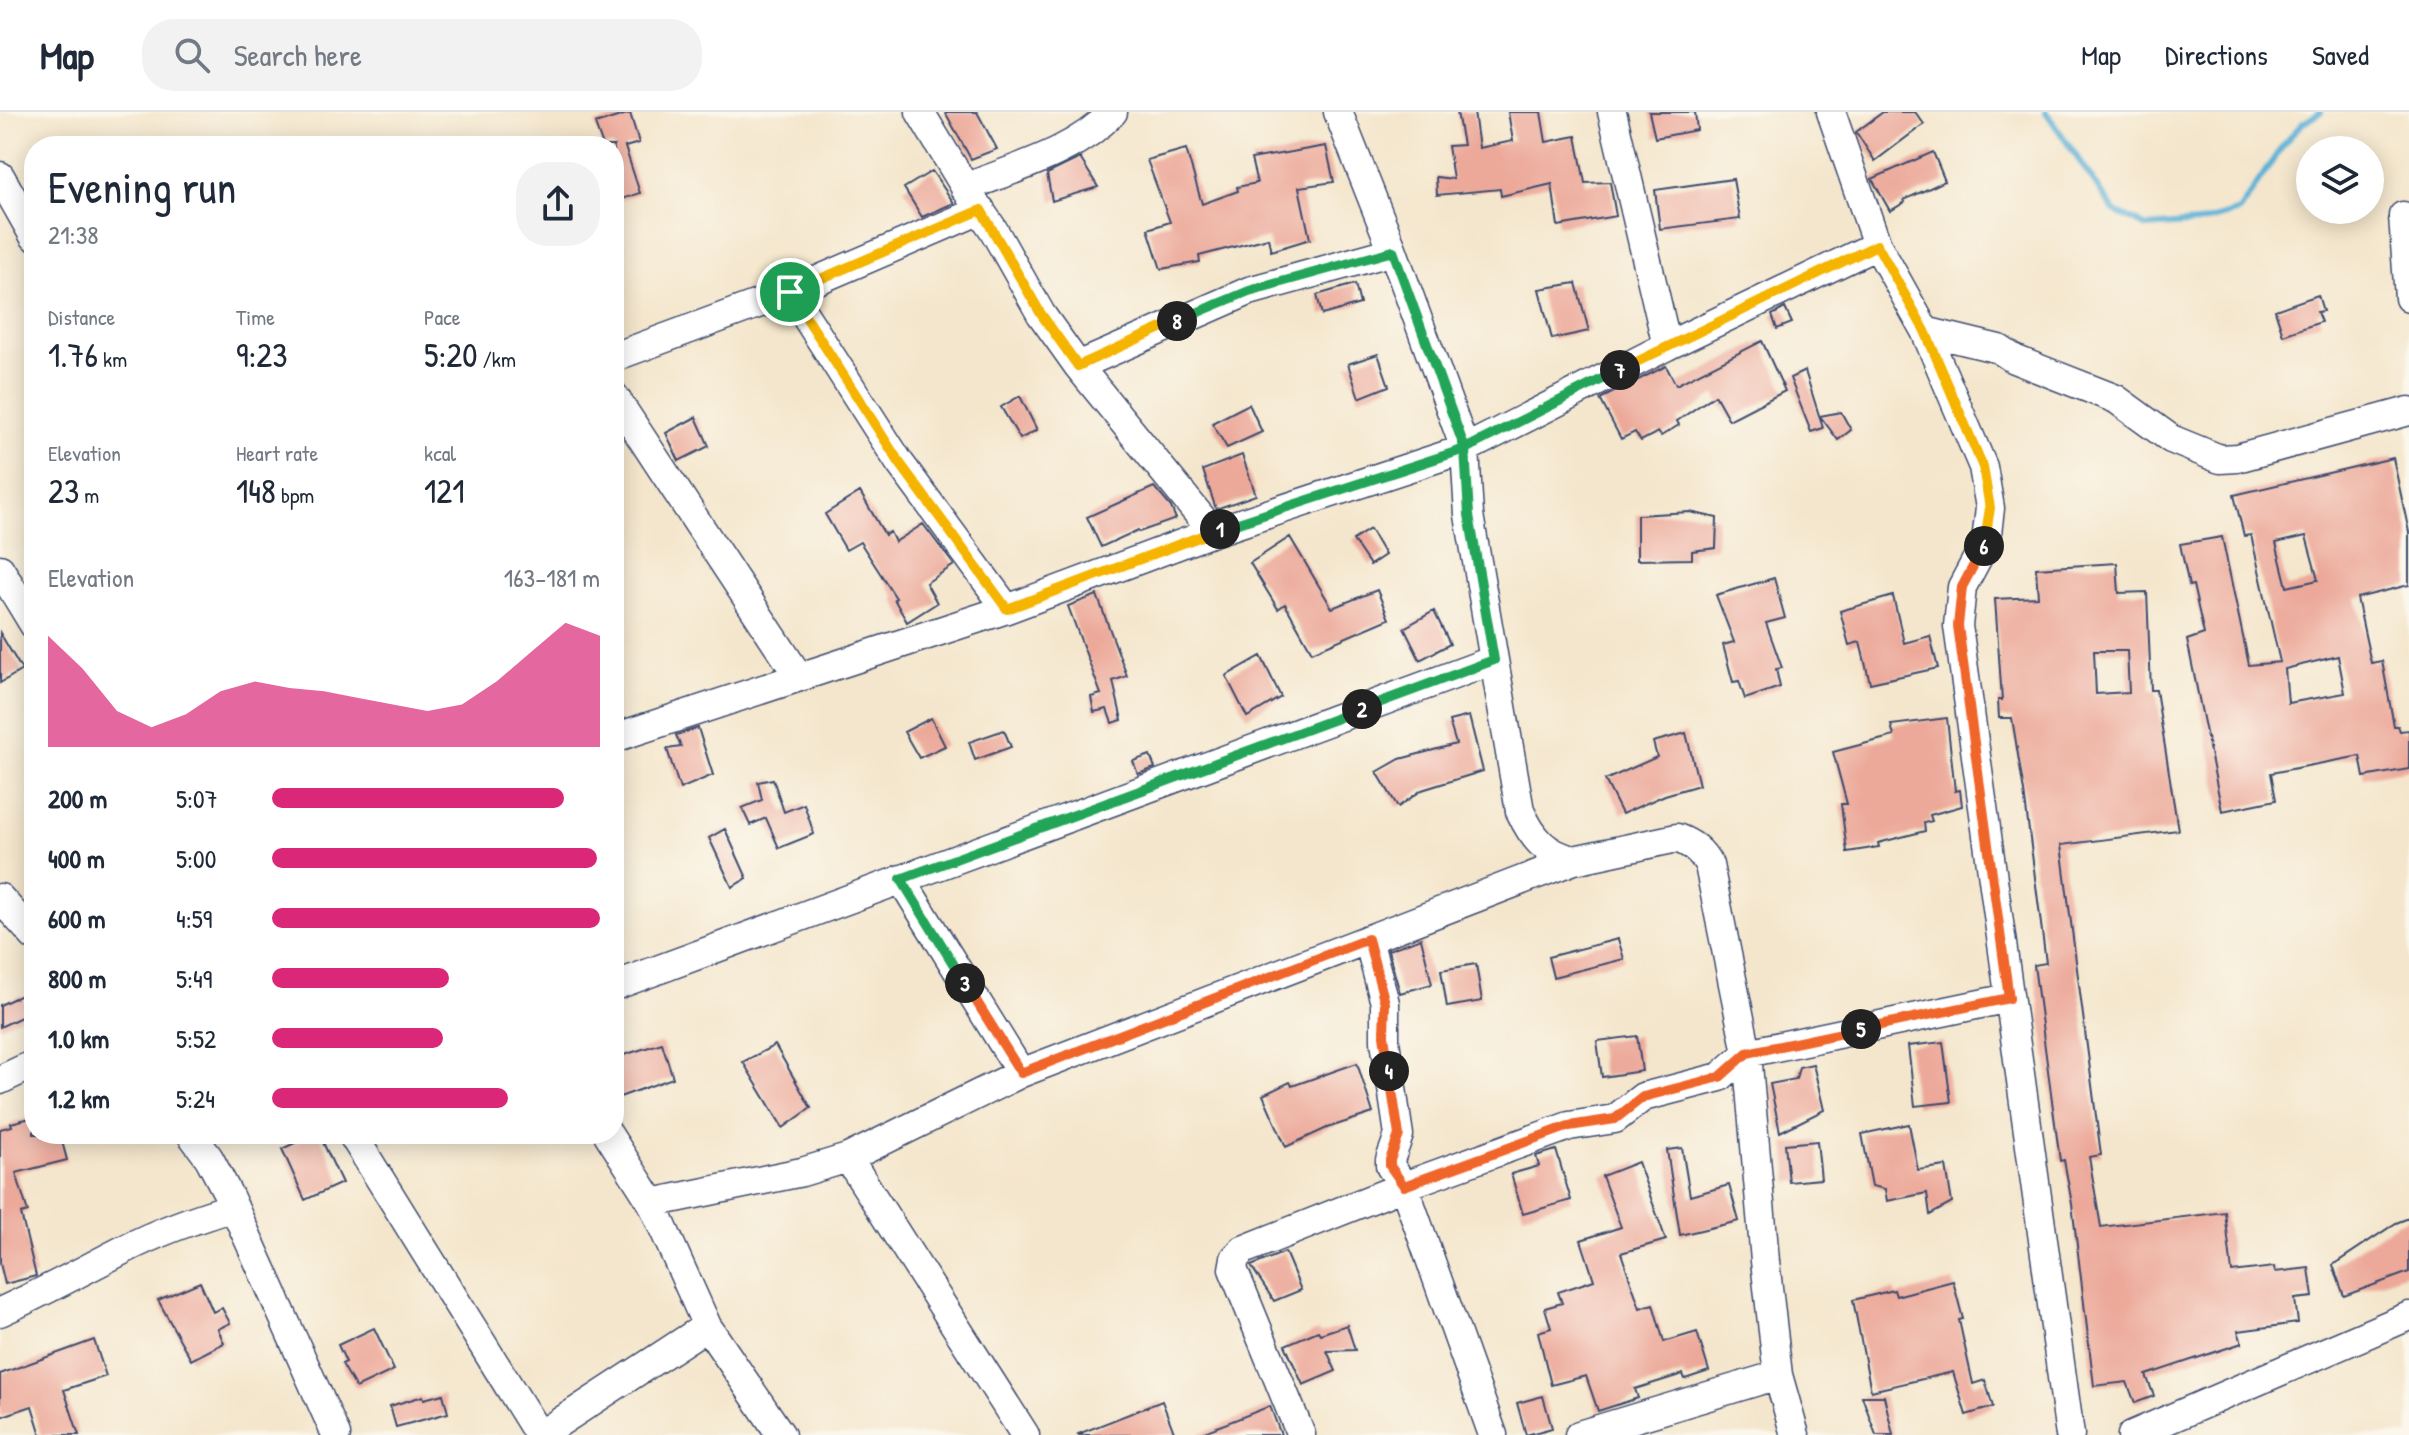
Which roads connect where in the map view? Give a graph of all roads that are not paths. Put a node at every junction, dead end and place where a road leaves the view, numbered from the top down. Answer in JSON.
{"nodes":[{"id":1,"x":920,"y":112,"type":"edge"},
{"id":2,"x":1113,"y":112,"type":"edge"},
{"id":3,"x":1338,"y":112,"type":"edge"},
{"id":4,"x":1612,"y":112,"type":"edge"},
{"id":5,"x":1831,"y":112,"type":"edge"},
{"id":6,"x":0,"y":176,"type":"edge"},
{"id":7,"x":973,"y":199,"type":"junction"},
{"id":8,"x":2403,"y":216,"type":"dead end"},
{"id":9,"x":24,"y":218,"type":"edge"},
{"id":10,"x":1877,"y":245,"type":"junction"},
{"id":11,"x":1393,"y":251,"type":"junction"},
{"id":12,"x":790,"y":292,"type":"junction"},
{"id":13,"x":2409,"y":298,"type":"edge"},
{"id":14,"x":1925,"y":331,"type":"junction"},
{"id":15,"x":1667,"y":346,"type":"junction"},
{"id":16,"x":624,"y":353,"type":"edge"},
{"id":17,"x":1078,"y":366,"type":"junction"},
{"id":18,"x":624,"y":411,"type":"edge"},
{"id":19,"x":2409,"y":411,"type":"edge"},
{"id":20,"x":1465,"y":449,"type":"junction"},
{"id":21,"x":1213,"y":532,"type":"junction"},
{"id":22,"x":0,"y":569,"type":"edge"},
{"id":23,"x":24,"y":608,"type":"edge"},
{"id":24,"x":1007,"y":609,"type":"junction"},
{"id":25,"x":1494,"y":660,"type":"junction"},
{"id":26,"x":799,"y":677,"type":"junction"},
{"id":27,"x":624,"y":735,"type":"edge"},
{"id":28,"x":1574,"y":860,"type":"junction"},
{"id":29,"x":901,"y":879,"type":"junction"},
{"id":30,"x":0,"y":898,"type":"edge"},
{"id":31,"x":24,"y":925,"type":"edge"},
{"id":32,"x":1368,"y":939,"type":"junction"},
{"id":33,"x":624,"y":982,"type":"edge"},
{"id":34,"x":2009,"y":998,"type":"junction"},
{"id":35,"x":1747,"y":1053,"type":"junction"},
{"id":36,"x":24,"y":1069,"type":"edge"},
{"id":37,"x":1021,"y":1073,"type":"junction"},
{"id":38,"x":0,"y":1080,"type":"edge"},
{"id":39,"x":198,"y":1144,"type":"edge"},
{"id":40,"x":361,"y":1144,"type":"edge"},
{"id":41,"x":614,"y":1144,"type":"edge"},
{"id":42,"x":848,"y":1158,"type":"junction"},
{"id":43,"x":1404,"y":1186,"type":"junction"},
{"id":44,"x":652,"y":1203,"type":"junction"},
{"id":45,"x":234,"y":1207,"type":"junction"},
{"id":46,"x":0,"y":1312,"type":"edge"},
{"id":47,"x":2409,"y":1316,"type":"edge"},
{"id":48,"x":707,"y":1326,"type":"junction"},
{"id":49,"x":1778,"y":1375,"type":"junction"},
{"id":50,"x":336,"y":1435,"type":"edge"},
{"id":51,"x":539,"y":1435,"type":"edge"},
{"id":52,"x":781,"y":1435,"type":"edge"},
{"id":53,"x":1025,"y":1435,"type":"edge"},
{"id":54,"x":1301,"y":1435,"type":"edge"},
{"id":55,"x":1493,"y":1435,"type":"edge"},
{"id":56,"x":1579,"y":1435,"type":"edge"},
{"id":57,"x":1795,"y":1435,"type":"edge"},
{"id":58,"x":2070,"y":1435,"type":"edge"},
{"id":59,"x":2132,"y":1435,"type":"edge"}],
"edges":[{"from":1,"to":7,"type":"street"},
{"from":2,"to":7,"type":"street"},
{"from":3,"to":11,"type":"street"},
{"from":4,"to":15,"type":"street"},
{"from":5,"to":10,"type":"street"},
{"from":6,"to":9,"type":"street"},
{"from":7,"to":12,"type":"street"},
{"from":7,"to":17,"type":"street"},
{"from":8,"to":13,"type":"street"},
{"from":10,"to":14,"type":"street"},
{"from":10,"to":15,"type":"street"},
{"from":11,"to":17,"type":"street"},
{"from":11,"to":20,"type":"street"},
{"from":12,"to":16,"type":"street"},
{"from":12,"to":24,"type":"street"},
{"from":14,"to":19,"type":"street"},
{"from":14,"to":34,"type":"street"},
{"from":15,"to":20,"type":"street"},
{"from":17,"to":21,"type":"street"},
{"from":18,"to":26,"type":"street"},
{"from":20,"to":21,"type":"street"},
{"from":20,"to":25,"type":"street"},
{"from":21,"to":24,"type":"street"},
{"from":22,"to":23,"type":"street"},
{"from":24,"to":26,"type":"street"},
{"from":25,"to":28,"type":"street"},
{"from":25,"to":29,"type":"street"},
{"from":26,"to":27,"type":"street"},
{"from":28,"to":32,"type":"street"},
{"from":28,"to":35,"type":"street"},
{"from":29,"to":33,"type":"street"},
{"from":29,"to":37,"type":"street"},
{"from":30,"to":31,"type":"street"},
{"from":32,"to":37,"type":"street"},
{"from":32,"to":43,"type":"street"},
{"from":34,"to":35,"type":"street"},
{"from":34,"to":58,"type":"street"},
{"from":35,"to":43,"type":"street"},
{"from":35,"to":49,"type":"street"},
{"from":36,"to":38,"type":"street"},
{"from":37,"to":42,"type":"street"},
{"from":39,"to":45,"type":"street"},
{"from":40,"to":51,"type":"street"},
{"from":41,"to":44,"type":"street"},
{"from":42,"to":44,"type":"street"},
{"from":42,"to":53,"type":"street"},
{"from":43,"to":54,"type":"street"},
{"from":43,"to":55,"type":"street"},
{"from":44,"to":48,"type":"street"},
{"from":45,"to":46,"type":"street"},
{"from":45,"to":50,"type":"street"},
{"from":47,"to":59,"type":"street"},
{"from":48,"to":51,"type":"street"},
{"from":48,"to":52,"type":"street"},
{"from":49,"to":56,"type":"street"},
{"from":49,"to":57,"type":"street"}]}
